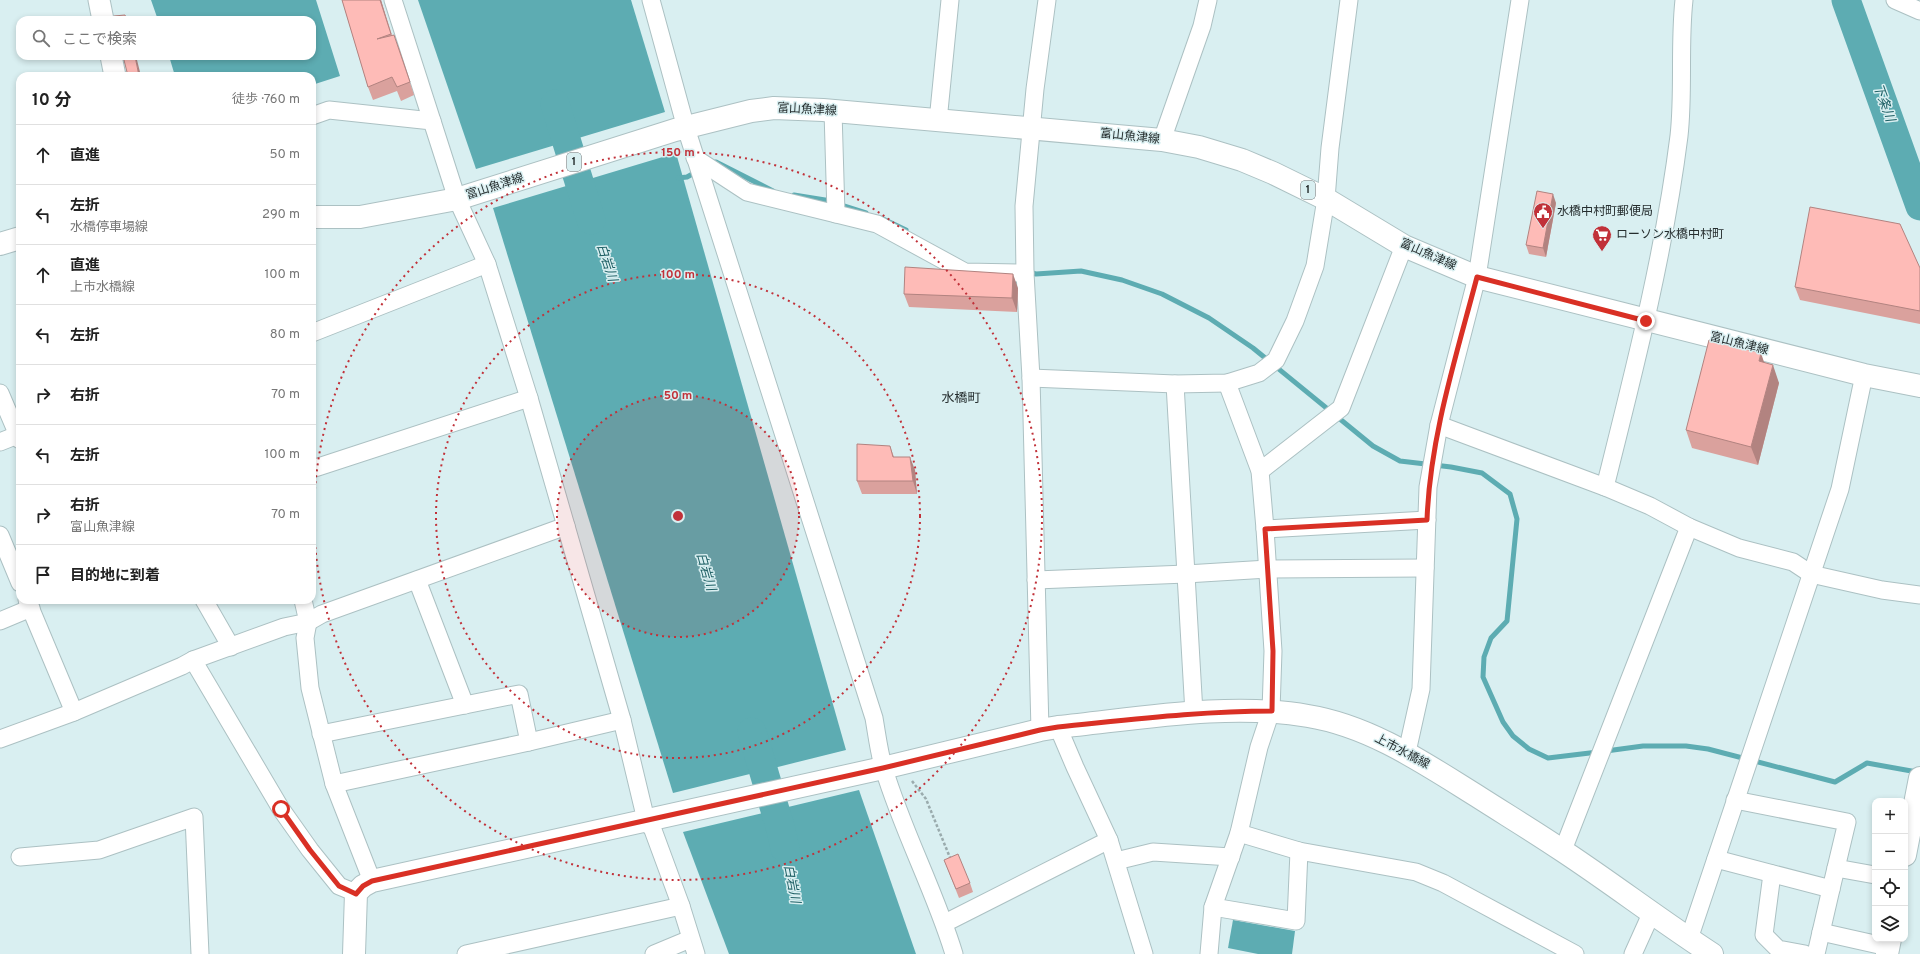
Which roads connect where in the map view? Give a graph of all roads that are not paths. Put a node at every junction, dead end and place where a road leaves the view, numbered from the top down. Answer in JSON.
{"nodes":[{"id":1,"x":99,"y":0,"type":"edge"},
{"id":2,"x":393,"y":0,"type":"edge"},
{"id":3,"x":651,"y":0,"type":"edge"},
{"id":4,"x":950,"y":0,"type":"edge"},
{"id":5,"x":1047,"y":0,"type":"edge"},
{"id":6,"x":1208,"y":0,"type":"edge"},
{"id":7,"x":1350,"y":0,"type":"edge"},
{"id":8,"x":1520,"y":0,"type":"edge"},
{"id":9,"x":1684,"y":0,"type":"edge"},
{"id":10,"x":1895,"y":0,"type":"edge"},
{"id":11,"x":1920,"y":11,"type":"edge"},
{"id":12,"x":102,"y":16,"type":"edge"},
{"id":13,"x":112,"y":60,"type":"edge"},
{"id":14,"x":114,"y":72,"type":"edge"},
{"id":15,"x":833,"y":111,"type":"junction"},
{"id":16,"x":316,"y":115,"type":"edge"},
{"id":17,"x":432,"y":120,"type":"junction"},
{"id":18,"x":938,"y":121,"type":"junction"},
{"id":19,"x":1031,"y":128,"type":"junction"},
{"id":20,"x":680,"y":129,"type":"junction"},
{"id":21,"x":1162,"y":140,"type":"junction"},
{"id":22,"x":695,"y":158,"type":"junction"},
{"id":23,"x":466,"y":196,"type":"junction"},
{"id":24,"x":1326,"y":199,"type":"junction"},
{"id":25,"x":836,"y":214,"type":"junction"},
{"id":26,"x":316,"y":217,"type":"edge"},
{"id":27,"x":16,"y":239,"type":"edge"},
{"id":28,"x":0,"y":244,"type":"edge"},
{"id":29,"x":1404,"y":246,"type":"junction"},
{"id":30,"x":487,"y":264,"type":"junction"},
{"id":31,"x":1025,"y":273,"type":"junction"},
{"id":32,"x":1477,"y":277,"type":"junction"},
{"id":33,"x":1646,"y":321,"type":"junction"},
{"id":34,"x":316,"y":331,"type":"edge"},
{"id":35,"x":1864,"y":375,"type":"junction"},
{"id":36,"x":1031,"y":378,"type":"junction"},
{"id":37,"x":1227,"y":383,"type":"junction"},
{"id":38,"x":1175,"y":384,"type":"junction"},
{"id":39,"x":1920,"y":386,"type":"edge"},
{"id":40,"x":0,"y":393,"type":"edge"},
{"id":41,"x":529,"y":398,"type":"junction"},
{"id":42,"x":1438,"y":425,"type":"junction"},
{"id":43,"x":16,"y":430,"type":"edge"},
{"id":44,"x":16,"y":438,"type":"edge"},
{"id":45,"x":0,"y":442,"type":"edge"},
{"id":46,"x":316,"y":468,"type":"edge"},
{"id":47,"x":1260,"y":472,"type":"junction"},
{"id":48,"x":1605,"y":487,"type":"junction"},
{"id":49,"x":1427,"y":520,"type":"junction"},
{"id":50,"x":566,"y":526,"type":"junction"},
{"id":51,"x":1689,"y":527,"type":"junction"},
{"id":52,"x":1265,"y":529,"type":"junction"},
{"id":53,"x":0,"y":534,"type":"edge"},
{"id":54,"x":1425,"y":568,"type":"junction"},
{"id":55,"x":1268,"y":569,"type":"junction"},
{"id":56,"x":16,"y":572,"type":"edge"},
{"id":57,"x":1186,"y":574,"type":"junction"},
{"id":58,"x":1811,"y":574,"type":"junction"},
{"id":59,"x":417,"y":580,"type":"junction"},
{"id":60,"x":1036,"y":580,"type":"junction"},
{"id":61,"x":1920,"y":595,"type":"edge"},
{"id":62,"x":29,"y":604,"type":"edge"},
{"id":63,"x":206,"y":604,"type":"edge"},
{"id":64,"x":304,"y":604,"type":"edge"},
{"id":65,"x":0,"y":621,"type":"edge"},
{"id":66,"x":308,"y":622,"type":"junction"},
{"id":67,"x":231,"y":647,"type":"junction"},
{"id":68,"x":193,"y":660,"type":"junction"},
{"id":69,"x":465,"y":706,"type":"junction"},
{"id":70,"x":1272,"y":711,"type":"junction"},
{"id":71,"x":74,"y":712,"type":"junction"},
{"id":72,"x":1194,"y":713,"type":"junction"},
{"id":73,"x":622,"y":720,"type":"junction"},
{"id":74,"x":1049,"y":728,"type":"junction"},
{"id":75,"x":321,"y":734,"type":"junction"},
{"id":76,"x":0,"y":739,"type":"edge"},
{"id":77,"x":529,"y":742,"type":"junction"},
{"id":78,"x":1407,"y":752,"type":"junction"},
{"id":79,"x":884,"y":768,"type":"junction"},
{"id":80,"x":1920,"y":778,"type":"edge"},
{"id":81,"x":334,"y":784,"type":"junction"},
{"id":82,"x":1735,"y":800,"type":"junction"},
{"id":83,"x":656,"y":818,"type":"junction"},
{"id":84,"x":1239,"y":833,"type":"junction"},
{"id":85,"x":1109,"y":840,"type":"junction"},
{"id":86,"x":1908,"y":840,"type":"edge"},
{"id":87,"x":1563,"y":850,"type":"junction"},
{"id":88,"x":1299,"y":851,"type":"junction"},
{"id":89,"x":20,"y":857,"type":"dead end"},
{"id":90,"x":1231,"y":857,"type":"junction"},
{"id":91,"x":1716,"y":859,"type":"junction"},
{"id":92,"x":1116,"y":861,"type":"junction"},
{"id":93,"x":1836,"y":868,"type":"junction"},
{"id":94,"x":1772,"y":874,"type":"junction"},
{"id":95,"x":1872,"y":875,"type":"edge"},
{"id":96,"x":364,"y":887,"type":"junction"},
{"id":97,"x":1831,"y":889,"type":"junction"},
{"id":98,"x":681,"y":906,"type":"junction"},
{"id":99,"x":1213,"y":907,"type":"junction"},
{"id":100,"x":1651,"y":914,"type":"junction"},
{"id":101,"x":945,"y":923,"type":"junction"},
{"id":102,"x":1821,"y":932,"type":"junction"},
{"id":103,"x":1689,"y":939,"type":"junction"},
{"id":104,"x":693,"y":946,"type":"edge"},
{"id":105,"x":1888,"y":947,"type":"edge"},
{"id":106,"x":1771,"y":949,"type":"edge"},
{"id":107,"x":200,"y":954,"type":"edge"},
{"id":108,"x":354,"y":954,"type":"edge"},
{"id":109,"x":466,"y":954,"type":"edge"},
{"id":110,"x":654,"y":954,"type":"edge"},
{"id":111,"x":954,"y":954,"type":"edge"},
{"id":112,"x":1144,"y":954,"type":"edge"},
{"id":113,"x":1209,"y":954,"type":"edge"},
{"id":114,"x":1575,"y":954,"type":"edge"},
{"id":115,"x":1633,"y":954,"type":"edge"},
{"id":116,"x":1712,"y":954,"type":"edge"},
{"id":117,"x":1805,"y":954,"type":"edge"},
{"id":118,"x":1816,"y":954,"type":"edge"}],
"edges":[{"from":1,"to":12,"type":"street"},
{"from":2,"to":17,"type":"street"},
{"from":3,"to":20,"type":"street"},
{"from":4,"to":18,"type":"street"},
{"from":5,"to":19,"type":"street"},
{"from":6,"to":21,"type":"street"},
{"from":7,"to":24,"type":"street"},
{"from":8,"to":32,"type":"street"},
{"from":9,"to":33,"type":"street"},
{"from":10,"to":11,"type":"street"},
{"from":13,"to":14,"type":"street"},
{"from":15,"to":18,"type":"main road","name":"富山魚津線","number":"1"},
{"from":15,"to":20,"type":"main road","name":"富山魚津線","number":"1"},
{"from":15,"to":25,"type":"street"},
{"from":16,"to":17,"type":"street"},
{"from":17,"to":23,"type":"street"},
{"from":18,"to":19,"type":"main road","name":"富山魚津線","number":"1"},
{"from":19,"to":21,"type":"main road","name":"富山魚津線","number":"1"},
{"from":19,"to":31,"type":"street"},
{"from":20,"to":22,"type":"street"},
{"from":20,"to":23,"type":"main road","name":"富山魚津線","number":"1"},
{"from":21,"to":24,"type":"main road","name":"富山魚津線","number":"1"},
{"from":22,"to":25,"type":"street"},
{"from":22,"to":79,"type":"street"},
{"from":23,"to":26,"type":"main road","name":"富山魚津線","number":"1"},
{"from":23,"to":30,"type":"street"},
{"from":24,"to":29,"type":"main road","name":"富山魚津線","number":"1"},
{"from":24,"to":37,"type":"street"},
{"from":25,"to":31,"type":"street"},
{"from":27,"to":28,"type":"main road"},
{"from":29,"to":32,"type":"main road","name":"富山魚津線","number":"1"},
{"from":29,"to":47,"type":"street"},
{"from":30,"to":34,"type":"street"},
{"from":30,"to":41,"type":"street"},
{"from":31,"to":36,"type":"street"},
{"from":32,"to":33,"type":"main road","name":"富山魚津線","number":"1"},
{"from":32,"to":42,"type":"street"},
{"from":33,"to":35,"type":"main road","name":"富山魚津線","number":"1"},
{"from":33,"to":48,"type":"street"},
{"from":35,"to":39,"type":"main road","name":"富山魚津線","number":"1"},
{"from":35,"to":58,"type":"street"},
{"from":36,"to":38,"type":"street"},
{"from":36,"to":60,"type":"street"},
{"from":37,"to":38,"type":"street"},
{"from":37,"to":47,"type":"street"},
{"from":38,"to":57,"type":"street"},
{"from":40,"to":43,"type":"street"},
{"from":41,"to":46,"type":"street"},
{"from":41,"to":50,"type":"street"},
{"from":42,"to":48,"type":"street"},
{"from":42,"to":49,"type":"street"},
{"from":44,"to":45,"type":"street"},
{"from":47,"to":52,"type":"street"},
{"from":48,"to":51,"type":"street"},
{"from":49,"to":52,"type":"street"},
{"from":49,"to":54,"type":"street"},
{"from":50,"to":59,"type":"street"},
{"from":50,"to":73,"type":"street"},
{"from":51,"to":58,"type":"street"},
{"from":51,"to":87,"type":"street"},
{"from":52,"to":55,"type":"street"},
{"from":53,"to":56,"type":"street"},
{"from":54,"to":55,"type":"street"},
{"from":54,"to":78,"type":"street"},
{"from":55,"to":57,"type":"street"},
{"from":55,"to":70,"type":"street"},
{"from":57,"to":60,"type":"street"},
{"from":57,"to":72,"type":"street"},
{"from":58,"to":61,"type":"street"},
{"from":58,"to":82,"type":"street"},
{"from":59,"to":66,"type":"street"},
{"from":59,"to":69,"type":"street"},
{"from":60,"to":74,"type":"street"},
{"from":62,"to":65,"type":"street"},
{"from":62,"to":71,"type":"street"},
{"from":63,"to":67,"type":"street"},
{"from":64,"to":66,"type":"street"},
{"from":66,"to":67,"type":"street"},
{"from":66,"to":75,"type":"street"},
{"from":67,"to":68,"type":"street"},
{"from":68,"to":71,"type":"street"},
{"from":68,"to":96,"type":"street"},
{"from":69,"to":75,"type":"street"},
{"from":69,"to":77,"type":"street"},
{"from":70,"to":72,"type":"main road","name":"上市水橋線"},
{"from":70,"to":78,"type":"main road","name":"上市水橋線"},
{"from":70,"to":84,"type":"street"},
{"from":71,"to":76,"type":"street"},
{"from":72,"to":74,"type":"main road","name":"上市水橋線"},
{"from":73,"to":77,"type":"street"},
{"from":73,"to":83,"type":"street"},
{"from":74,"to":79,"type":"main road","name":"上市水橋線"},
{"from":74,"to":85,"type":"street"},
{"from":75,"to":81,"type":"street"},
{"from":77,"to":81,"type":"street"},
{"from":78,"to":87,"type":"main road","name":"上市水橋線"},
{"from":79,"to":83,"type":"main road","name":"上市水橋線"},
{"from":79,"to":101,"type":"street"},
{"from":80,"to":86,"type":"main road"},
{"from":81,"to":96,"type":"street"},
{"from":82,"to":91,"type":"street"},
{"from":82,"to":93,"type":"street"},
{"from":83,"to":96,"type":"main road","name":"上市水橋線"},
{"from":83,"to":98,"type":"street"},
{"from":84,"to":88,"type":"street"},
{"from":84,"to":90,"type":"street"},
{"from":85,"to":92,"type":"street"},
{"from":85,"to":101,"type":"street"},
{"from":87,"to":100,"type":"main road","name":"上市水橋線"},
{"from":88,"to":99,"type":"street"},
{"from":88,"to":114,"type":"street"},
{"from":89,"to":107,"type":"street"},
{"from":90,"to":92,"type":"street"},
{"from":90,"to":99,"type":"street"},
{"from":91,"to":94,"type":"street"},
{"from":91,"to":103,"type":"street"},
{"from":92,"to":112,"type":"street"},
{"from":93,"to":95,"type":"street"},
{"from":93,"to":97,"type":"street"},
{"from":94,"to":97,"type":"street"},
{"from":94,"to":106,"type":"street"},
{"from":96,"to":108,"type":"main road"},
{"from":97,"to":102,"type":"street"},
{"from":98,"to":104,"type":"street"},
{"from":98,"to":109,"type":"street"},
{"from":99,"to":113,"type":"street"},
{"from":100,"to":103,"type":"main road","name":"上市水橋線"},
{"from":100,"to":115,"type":"street"},
{"from":101,"to":111,"type":"street"},
{"from":102,"to":105,"type":"street"},
{"from":102,"to":118,"type":"street"},
{"from":103,"to":116,"type":"main road","name":"上市水橋線"},
{"from":104,"to":110,"type":"street"},
{"from":106,"to":117,"type":"street"}]}
